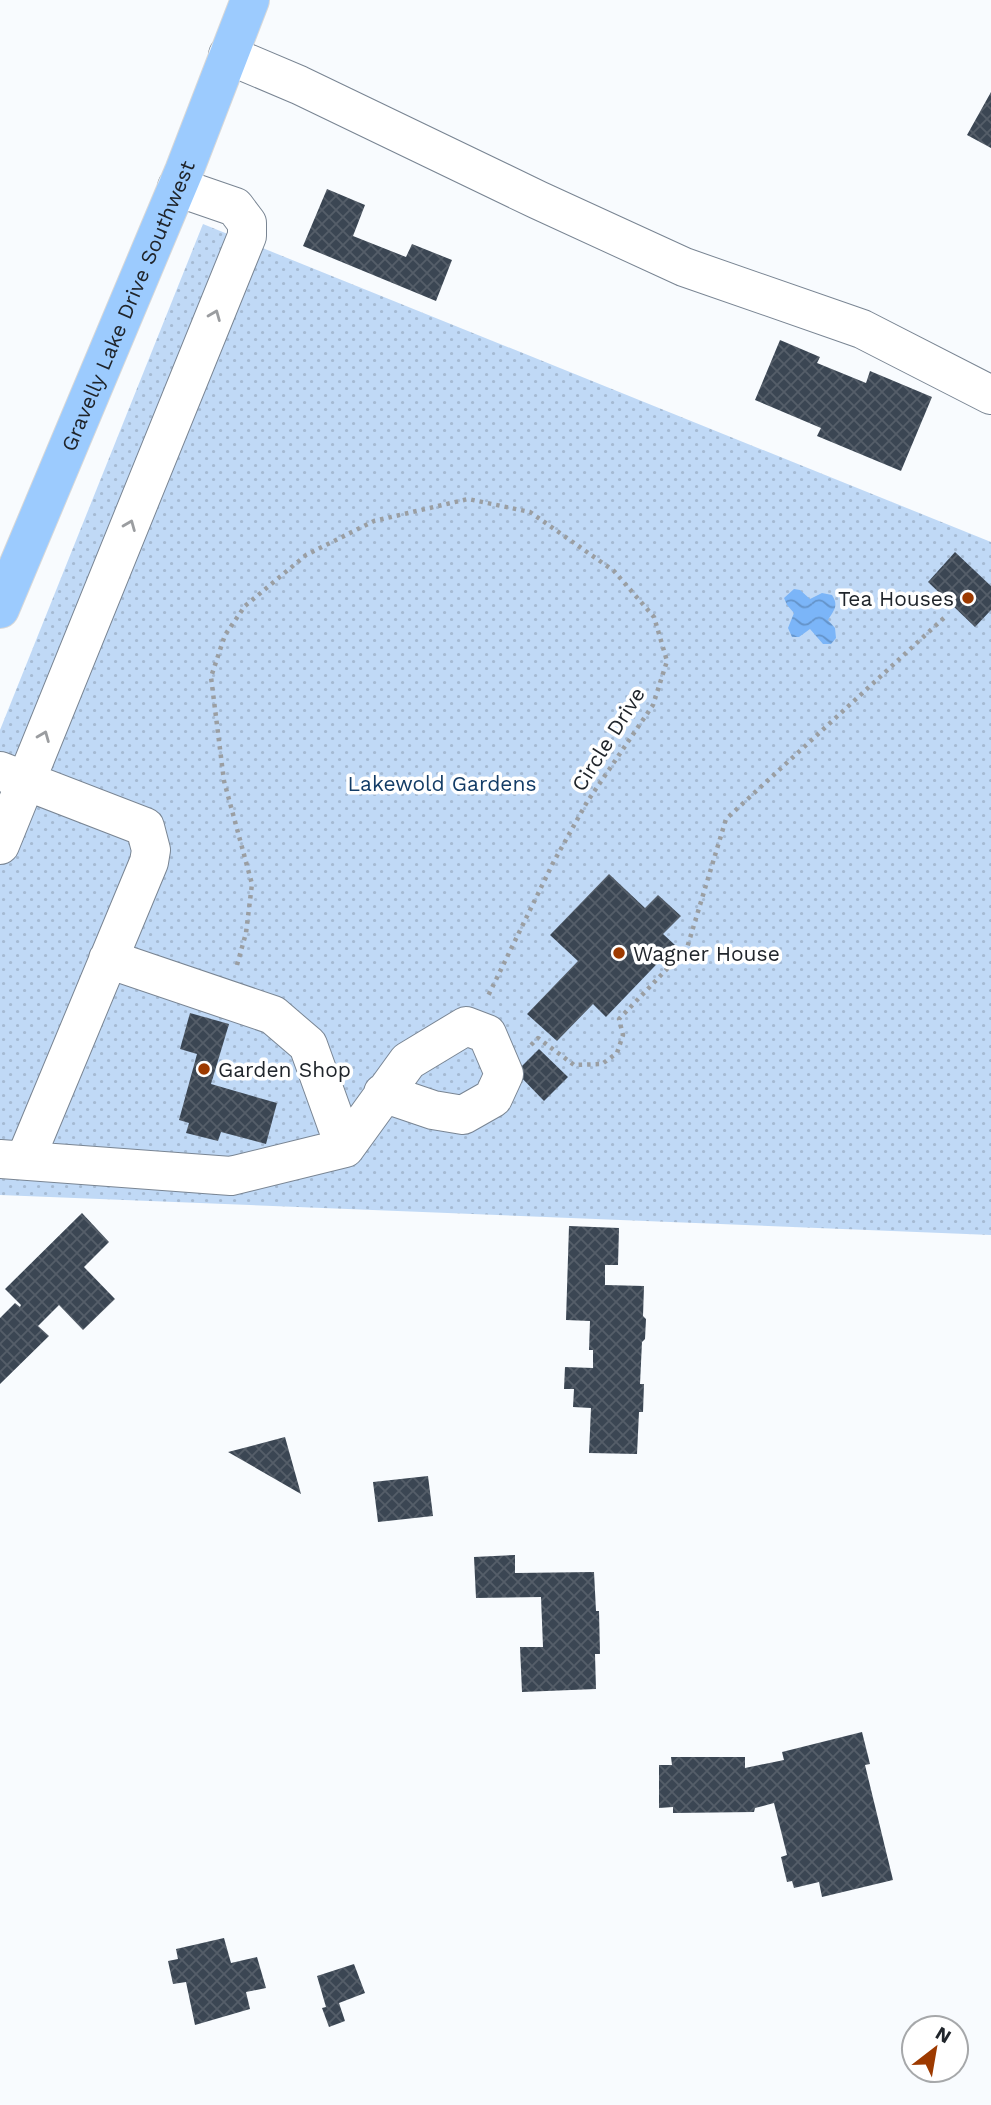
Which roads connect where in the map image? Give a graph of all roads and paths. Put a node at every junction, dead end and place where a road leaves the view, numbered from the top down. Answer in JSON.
{"nodes":[{"id":1,"x":250,"y":0,"type":"edge"},
{"id":2,"x":228,"y":55,"type":"junction"},
{"id":3,"x":177,"y":187,"type":"junction"},
{"id":4,"x":991,"y":395,"type":"edge"},
{"id":5,"x":0,"y":609,"type":"edge"},
{"id":6,"x":946,"y":616,"type":"dead end"},
{"id":7,"x":13,"y":776,"type":"edge"},
{"id":8,"x":0,"y":845,"type":"edge"},
{"id":9,"x":108,"y":959,"type":"junction"},
{"id":10,"x":227,"y":999,"type":"junction"},
{"id":11,"x":472,"y":1028,"type":"junction"},
{"id":12,"x":504,"y":1074,"type":"junction"},
{"id":13,"x":383,"y":1093,"type":"junction"},
{"id":14,"x":345,"y":1148,"type":"junction"},
{"id":15,"x":13,"y":1160,"type":"edge"}],
"edges":[{"from":1,"to":2,"type":"main road","name":"Gravelly Lake Drive Southwest"},
{"from":2,"to":3,"type":"main road","name":"Gravelly Lake Drive Southwest"},
{"from":2,"to":4,"type":"lane"},
{"from":3,"to":5,"type":"main road","name":"Gravelly Lake Drive Southwest"},
{"from":7,"to":3,"type":"lane","one_way":true},
{"from":6,"to":12,"type":"path"},
{"from":7,"to":8,"type":"lane"},
{"from":7,"to":9,"type":"lane"},
{"from":9,"to":10,"type":"lane"},
{"from":9,"to":15,"type":"lane"},
{"from":10,"to":11,"type":"path","name":"Circle Drive"},
{"from":10,"to":14,"type":"lane"},
{"from":11,"to":12,"type":"lane"},
{"from":11,"to":13,"type":"lane"},
{"from":12,"to":13,"type":"lane"},
{"from":13,"to":14,"type":"lane"},
{"from":14,"to":15,"type":"lane"}]}
